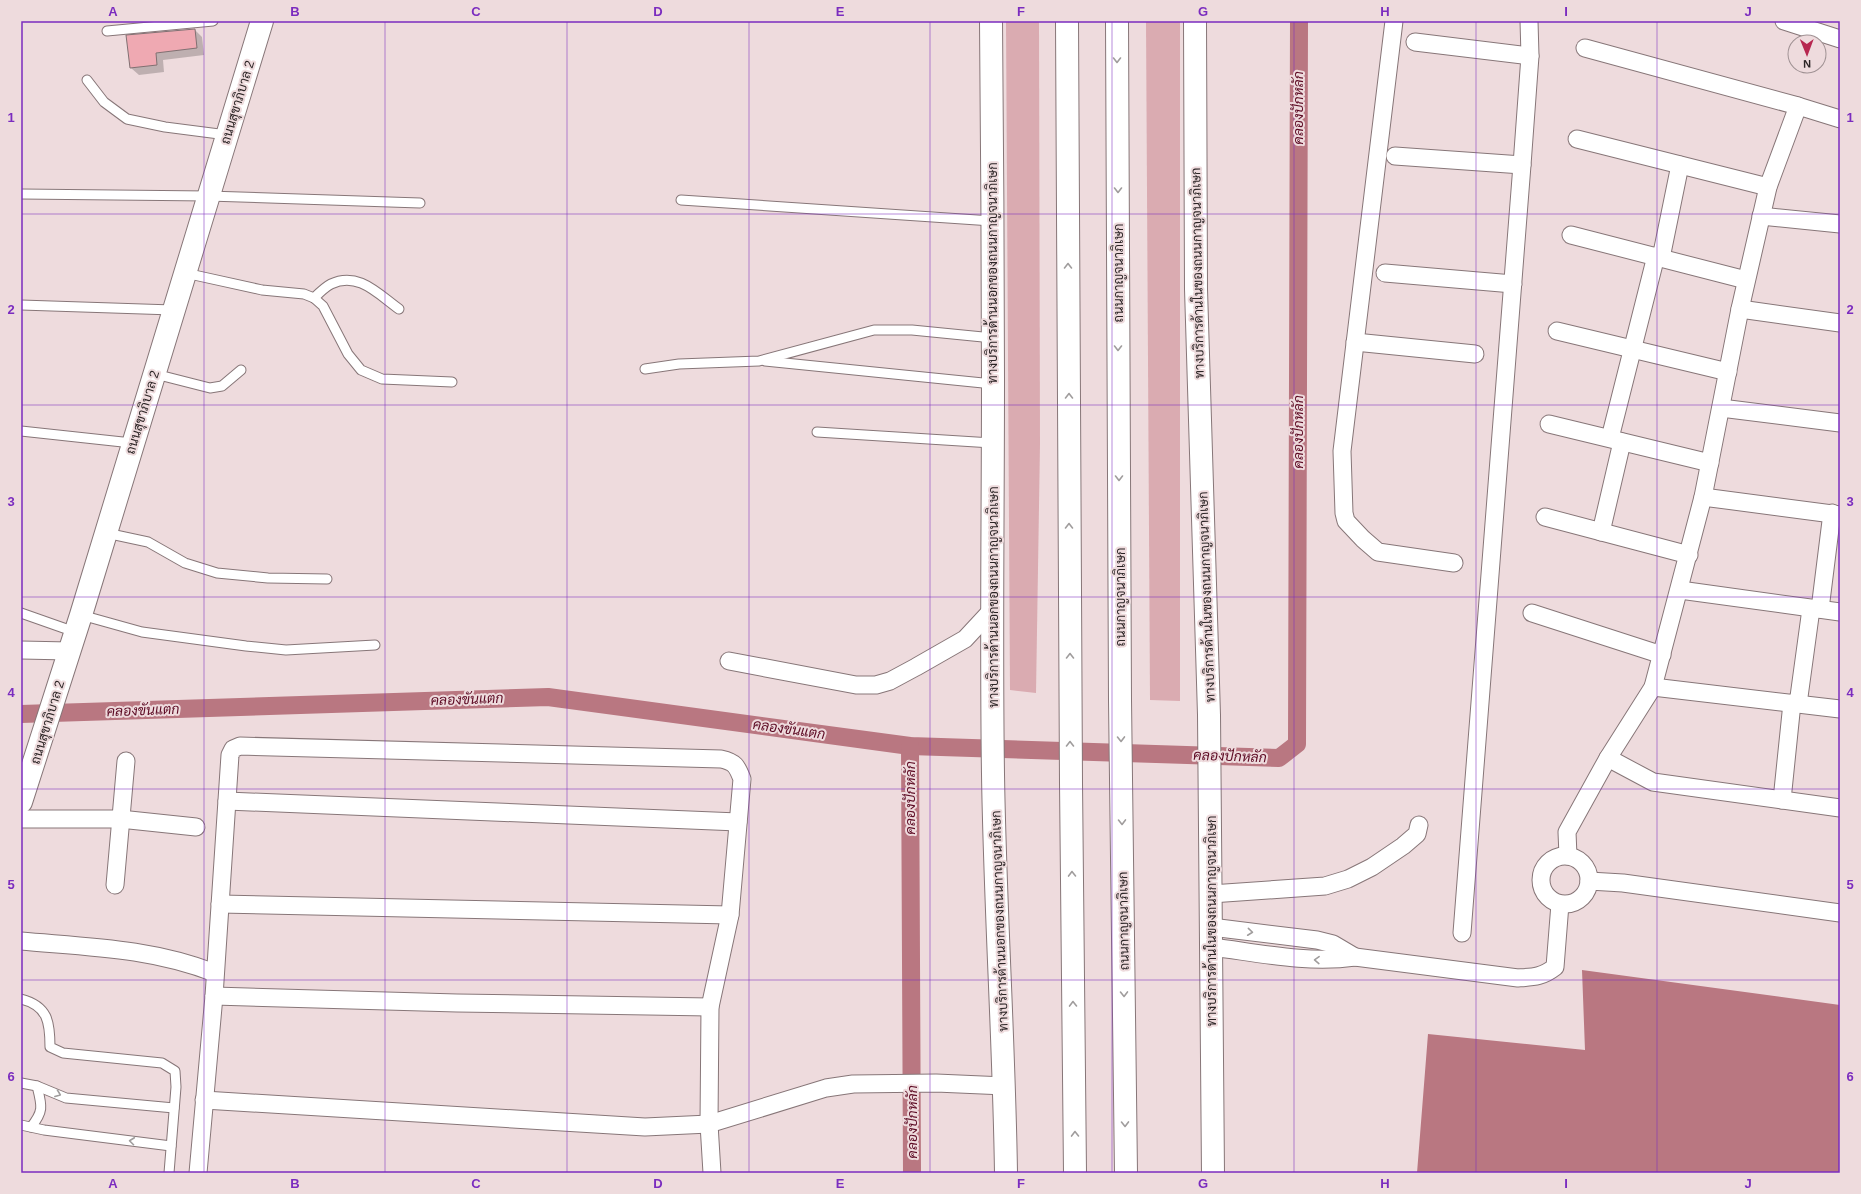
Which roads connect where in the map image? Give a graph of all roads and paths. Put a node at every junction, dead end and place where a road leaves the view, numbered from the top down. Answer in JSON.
{"nodes":[{"id":1,"x":213,"y":21,"type":"edge"},
{"id":2,"x":262,"y":21,"type":"edge"},
{"id":3,"x":991,"y":21,"type":"edge"},
{"id":4,"x":1067,"y":21,"type":"edge"},
{"id":5,"x":1117,"y":21,"type":"edge"},
{"id":6,"x":1195,"y":21,"type":"edge"},
{"id":7,"x":1394,"y":21,"type":"edge"},
{"id":8,"x":1529,"y":21,"type":"edge"},
{"id":9,"x":1784,"y":21,"type":"edge"},
{"id":10,"x":108,"y":31,"type":"dead end"},
{"id":11,"x":1840,"y":39,"type":"edge"},
{"id":12,"x":1415,"y":42,"type":"dead end"},
{"id":13,"x":1585,"y":48,"type":"dead end"},
{"id":14,"x":1530,"y":56,"type":"junction"},
{"id":15,"x":87,"y":80,"type":"dead end"},
{"id":16,"x":1798,"y":106,"type":"junction"},
{"id":17,"x":1840,"y":119,"type":"edge"},
{"id":18,"x":227,"y":135,"type":"junction"},
{"id":19,"x":1577,"y":139,"type":"dead end"},
{"id":20,"x":1396,"y":156,"type":"dead end"},
{"id":21,"x":1522,"y":165,"type":"junction"},
{"id":22,"x":1680,"y":165,"type":"junction"},
{"id":23,"x":1768,"y":187,"type":"junction"},
{"id":24,"x":21,"y":194,"type":"edge"},
{"id":25,"x":208,"y":196,"type":"junction"},
{"id":26,"x":681,"y":200,"type":"dead end"},
{"id":27,"x":420,"y":203,"type":"dead end"},
{"id":28,"x":1761,"y":216,"type":"junction"},
{"id":29,"x":992,"y":221,"type":"junction"},
{"id":30,"x":1840,"y":224,"type":"edge"},
{"id":31,"x":1571,"y":235,"type":"dead end"},
{"id":32,"x":1658,"y":257,"type":"junction"},
{"id":33,"x":1385,"y":272,"type":"dead end"},
{"id":34,"x":185,"y":273,"type":"junction"},
{"id":35,"x":1746,"y":280,"type":"junction"},
{"id":36,"x":1513,"y":284,"type":"junction"},
{"id":37,"x":314,"y":298,"type":"junction"},
{"id":38,"x":21,"y":305,"type":"edge"},
{"id":39,"x":399,"y":309,"type":"dead end"},
{"id":40,"x":173,"y":310,"type":"junction"},
{"id":41,"x":1740,"y":310,"type":"junction"},
{"id":42,"x":1840,"y":323,"type":"edge"},
{"id":43,"x":1557,"y":331,"type":"dead end"},
{"id":44,"x":993,"y":338,"type":"junction"},
{"id":45,"x":1355,"y":342,"type":"junction"},
{"id":46,"x":1633,"y":349,"type":"junction"},
{"id":47,"x":1475,"y":354,"type":"dead end"},
{"id":48,"x":759,"y":361,"type":"junction"},
{"id":49,"x":645,"y":369,"type":"dead end"},
{"id":50,"x":241,"y":370,"type":"dead end"},
{"id":51,"x":1728,"y":372,"type":"junction"},
{"id":52,"x":153,"y":374,"type":"junction"},
{"id":53,"x":452,"y":382,"type":"dead end"},
{"id":54,"x":993,"y":384,"type":"junction"},
{"id":55,"x":1721,"y":408,"type":"junction"},
{"id":56,"x":1840,"y":423,"type":"edge"},
{"id":57,"x":1549,"y":424,"type":"dead end"},
{"id":58,"x":21,"y":431,"type":"edge"},
{"id":59,"x":817,"y":432,"type":"dead end"},
{"id":60,"x":1616,"y":440,"type":"junction"},
{"id":61,"x":132,"y":443,"type":"junction"},
{"id":62,"x":992,"y":443,"type":"junction"},
{"id":63,"x":1710,"y":463,"type":"junction"},
{"id":64,"x":1703,"y":497,"type":"junction"},
{"id":65,"x":1836,"y":514,"type":"edge"},
{"id":66,"x":1545,"y":517,"type":"dead end"},
{"id":67,"x":1601,"y":532,"type":"junction"},
{"id":68,"x":106,"y":533,"type":"junction"},
{"id":69,"x":1689,"y":555,"type":"junction"},
{"id":70,"x":1454,"y":563,"type":"dead end"},
{"id":71,"x":327,"y":579,"type":"dead end"},
{"id":72,"x":1680,"y":590,"type":"junction"},
{"id":73,"x":1816,"y":609,"type":"junction"},
{"id":74,"x":991,"y":611,"type":"junction"},
{"id":75,"x":1840,"y":612,"type":"edge"},
{"id":76,"x":21,"y":613,"type":"edge"},
{"id":77,"x":1532,"y":613,"type":"dead end"},
{"id":78,"x":75,"y":633,"type":"junction"},
{"id":79,"x":375,"y":645,"type":"dead end"},
{"id":80,"x":21,"y":650,"type":"edge"},
{"id":81,"x":1662,"y":655,"type":"junction"},
{"id":82,"x":729,"y":661,"type":"dead end"},
{"id":83,"x":1653,"y":687,"type":"junction"},
{"id":84,"x":1795,"y":703,"type":"junction"},
{"id":85,"x":1840,"y":709,"type":"edge"},
{"id":86,"x":1608,"y":758,"type":"junction"},
{"id":87,"x":126,"y":761,"type":"dead end"},
{"id":88,"x":1782,"y":800,"type":"junction"},
{"id":89,"x":227,"y":801,"type":"junction"},
{"id":90,"x":21,"y":802,"type":"edge"},
{"id":91,"x":1840,"y":808,"type":"edge"},
{"id":92,"x":21,"y":819,"type":"edge"},
{"id":93,"x":120,"y":819,"type":"junction"},
{"id":94,"x":738,"y":822,"type":"junction"},
{"id":95,"x":1419,"y":825,"type":"dead end"},
{"id":96,"x":196,"y":827,"type":"dead end"},
{"id":97,"x":1568,"y":856,"type":"junction"},
{"id":98,"x":1589,"y":881,"type":"junction"},
{"id":99,"x":115,"y":885,"type":"dead end"},
{"id":100,"x":1211,"y":894,"type":"junction"},
{"id":101,"x":220,"y":904,"type":"junction"},
{"id":102,"x":1560,"y":904,"type":"junction"},
{"id":103,"x":1840,"y":913,"type":"edge"},
{"id":104,"x":730,"y":915,"type":"junction"},
{"id":105,"x":1462,"y":933,"type":"dead end"},
{"id":106,"x":1212,"y":937,"type":"junction"},
{"id":107,"x":21,"y":941,"type":"edge"},
{"id":108,"x":215,"y":973,"type":"junction"},
{"id":109,"x":214,"y":996,"type":"junction"},
{"id":110,"x":21,"y":999,"type":"edge"},
{"id":111,"x":710,"y":1007,"type":"junction"},
{"id":112,"x":21,"y":1083,"type":"edge"},
{"id":113,"x":37,"y":1086,"type":"junction"},
{"id":114,"x":1005,"y":1086,"type":"junction"},
{"id":115,"x":204,"y":1100,"type":"junction"},
{"id":116,"x":174,"y":1108,"type":"junction"},
{"id":117,"x":21,"y":1124,"type":"edge"},
{"id":118,"x":709,"y":1124,"type":"junction"},
{"id":119,"x":31,"y":1127,"type":"junction"},
{"id":120,"x":171,"y":1146,"type":"junction"},
{"id":121,"x":169,"y":1173,"type":"edge"},
{"id":122,"x":198,"y":1173,"type":"edge"},
{"id":123,"x":712,"y":1173,"type":"edge"},
{"id":124,"x":1006,"y":1173,"type":"edge"},
{"id":125,"x":1075,"y":1173,"type":"edge"},
{"id":126,"x":1126,"y":1173,"type":"edge"},
{"id":127,"x":1213,"y":1173,"type":"edge"}],
"edges":[{"from":1,"to":10,"type":"lane"},
{"from":2,"to":18,"type":"main road","name":"ถนนสุขาภิบาล 2"},
{"from":3,"to":29,"type":"main road","name":"ทางบริการด้านนอกของถนนกาญจนาภิเษก"},
{"from":125,"to":4,"type":"main road","one_way":true},
{"from":5,"to":126,"type":"main road","name":"ถนนกาญจนาภิเษก","one_way":true},
{"from":6,"to":100,"type":"main road","name":"ทางบริการด้านในของถนนกาญจนาภิเษก"},
{"from":7,"to":45,"type":"street"},
{"from":8,"to":14,"type":"street"},
{"from":9,"to":11,"type":"street"},
{"from":12,"to":14,"type":"street"},
{"from":13,"to":16,"type":"street"},
{"from":14,"to":21,"type":"street"},
{"from":15,"to":18,"type":"lane"},
{"from":16,"to":17,"type":"street"},
{"from":16,"to":23,"type":"street"},
{"from":18,"to":25,"type":"main road","name":"ถนนสุขาภิบาล 2"},
{"from":19,"to":22,"type":"street"},
{"from":20,"to":21,"type":"street"},
{"from":21,"to":36,"type":"street"},
{"from":22,"to":23,"type":"street"},
{"from":22,"to":32,"type":"street"},
{"from":23,"to":28,"type":"street"},
{"from":24,"to":25,"type":"lane"},
{"from":25,"to":27,"type":"lane"},
{"from":25,"to":34,"type":"main road","name":"ถนนสุขาภิบาล 2"},
{"from":26,"to":29,"type":"lane"},
{"from":28,"to":30,"type":"street"},
{"from":28,"to":35,"type":"street"},
{"from":29,"to":44,"type":"main road","name":"ทางบริการด้านนอกของถนนกาญจนาภิเษก"},
{"from":31,"to":32,"type":"street"},
{"from":32,"to":35,"type":"street"},
{"from":32,"to":46,"type":"street"},
{"from":33,"to":36,"type":"street"},
{"from":34,"to":37,"type":"lane"},
{"from":34,"to":40,"type":"main road","name":"ถนนสุขาภิบาล 2"},
{"from":35,"to":41,"type":"street"},
{"from":36,"to":105,"type":"street"},
{"from":37,"to":39,"type":"lane"},
{"from":37,"to":53,"type":"lane"},
{"from":38,"to":40,"type":"lane"},
{"from":40,"to":52,"type":"main road","name":"ถนนสุขาภิบาล 2"},
{"from":41,"to":42,"type":"street"},
{"from":41,"to":51,"type":"street"},
{"from":43,"to":46,"type":"street"},
{"from":44,"to":48,"type":"lane"},
{"from":44,"to":54,"type":"main road","name":"ทางบริการด้านนอกของถนนกาญจนาภิเษก"},
{"from":45,"to":47,"type":"street"},
{"from":45,"to":70,"type":"street"},
{"from":46,"to":51,"type":"street"},
{"from":46,"to":60,"type":"street"},
{"from":48,"to":49,"type":"lane"},
{"from":48,"to":54,"type":"lane"},
{"from":50,"to":52,"type":"lane"},
{"from":51,"to":55,"type":"street"},
{"from":52,"to":61,"type":"main road","name":"ถนนสุขาภิบาล 2"},
{"from":54,"to":62,"type":"main road","name":"ทางบริการด้านนอกของถนนกาญจนาภิเษก"},
{"from":55,"to":56,"type":"street"},
{"from":55,"to":63,"type":"street"},
{"from":57,"to":60,"type":"street"},
{"from":58,"to":61,"type":"lane"},
{"from":59,"to":62,"type":"lane"},
{"from":60,"to":63,"type":"street"},
{"from":60,"to":67,"type":"street"},
{"from":61,"to":68,"type":"main road","name":"ถนนสุขาภิบาล 2"},
{"from":62,"to":74,"type":"main road","name":"ทางบริการด้านนอกของถนนกาญจนาภิเษก"},
{"from":63,"to":64,"type":"street"},
{"from":64,"to":65,"type":"street"},
{"from":64,"to":69,"type":"street"},
{"from":65,"to":73,"type":"street"},
{"from":66,"to":67,"type":"street"},
{"from":67,"to":69,"type":"street"},
{"from":68,"to":71,"type":"lane"},
{"from":68,"to":78,"type":"main road","name":"ถนนสุขาภิบาล 2"},
{"from":69,"to":72,"type":"street"},
{"from":72,"to":73,"type":"street"},
{"from":72,"to":81,"type":"street"},
{"from":73,"to":75,"type":"street"},
{"from":73,"to":84,"type":"street"},
{"from":74,"to":82,"type":"street"},
{"from":74,"to":114,"type":"main road","name":"ทางบริการด้านนอกของถนนกาญจนาภิเษก"},
{"from":76,"to":78,"type":"lane"},
{"from":77,"to":81,"type":"street"},
{"from":78,"to":79,"type":"lane"},
{"from":78,"to":80,"type":"street"},
{"from":78,"to":90,"type":"main road","name":"ถนนสุขาภิบาล 2"},
{"from":81,"to":83,"type":"street"},
{"from":83,"to":84,"type":"street"},
{"from":83,"to":86,"type":"street"},
{"from":84,"to":85,"type":"street"},
{"from":84,"to":88,"type":"street"},
{"from":86,"to":88,"type":"street"},
{"from":86,"to":97,"type":"street"},
{"from":87,"to":93,"type":"street"},
{"from":88,"to":91,"type":"street"},
{"from":89,"to":94,"type":"street"},
{"from":89,"to":94,"type":"street"},
{"from":89,"to":101,"type":"street"},
{"from":92,"to":93,"type":"street"},
{"from":93,"to":96,"type":"street"},
{"from":93,"to":99,"type":"street"},
{"from":94,"to":104,"type":"street"},
{"from":95,"to":100,"type":"street"},
{"from":97,"to":98,"type":"street"},
{"from":97,"to":102,"type":"street"},
{"from":98,"to":102,"type":"street"},
{"from":98,"to":103,"type":"street"},
{"from":100,"to":106,"type":"main road","name":"ทางบริการด้านในของถนนกาญจนาภิเษก"},
{"from":101,"to":104,"type":"street"},
{"from":101,"to":108,"type":"street"},
{"from":102,"to":106,"type":"street"},
{"from":104,"to":111,"type":"street"},
{"from":106,"to":127,"type":"main road","name":"ทางบริการด้านในของถนนกาญจนาภิเษก"},
{"from":107,"to":108,"type":"street"},
{"from":108,"to":109,"type":"street"},
{"from":109,"to":111,"type":"street"},
{"from":109,"to":115,"type":"street"},
{"from":110,"to":116,"type":"lane"},
{"from":111,"to":118,"type":"street"},
{"from":112,"to":113,"type":"lane"},
{"from":113,"to":116,"type":"lane","one_way":true},
{"from":113,"to":119,"type":"lane"},
{"from":114,"to":118,"type":"street"},
{"from":114,"to":124,"type":"main road","name":"ทางบริการด้านนอกของถนนกาญจนาภิเษก"},
{"from":115,"to":118,"type":"street"},
{"from":115,"to":122,"type":"street"},
{"from":116,"to":120,"type":"lane"},
{"from":117,"to":119,"type":"lane"},
{"from":118,"to":123,"type":"street"},
{"from":120,"to":119,"type":"lane","one_way":true},
{"from":120,"to":121,"type":"lane"}]}
